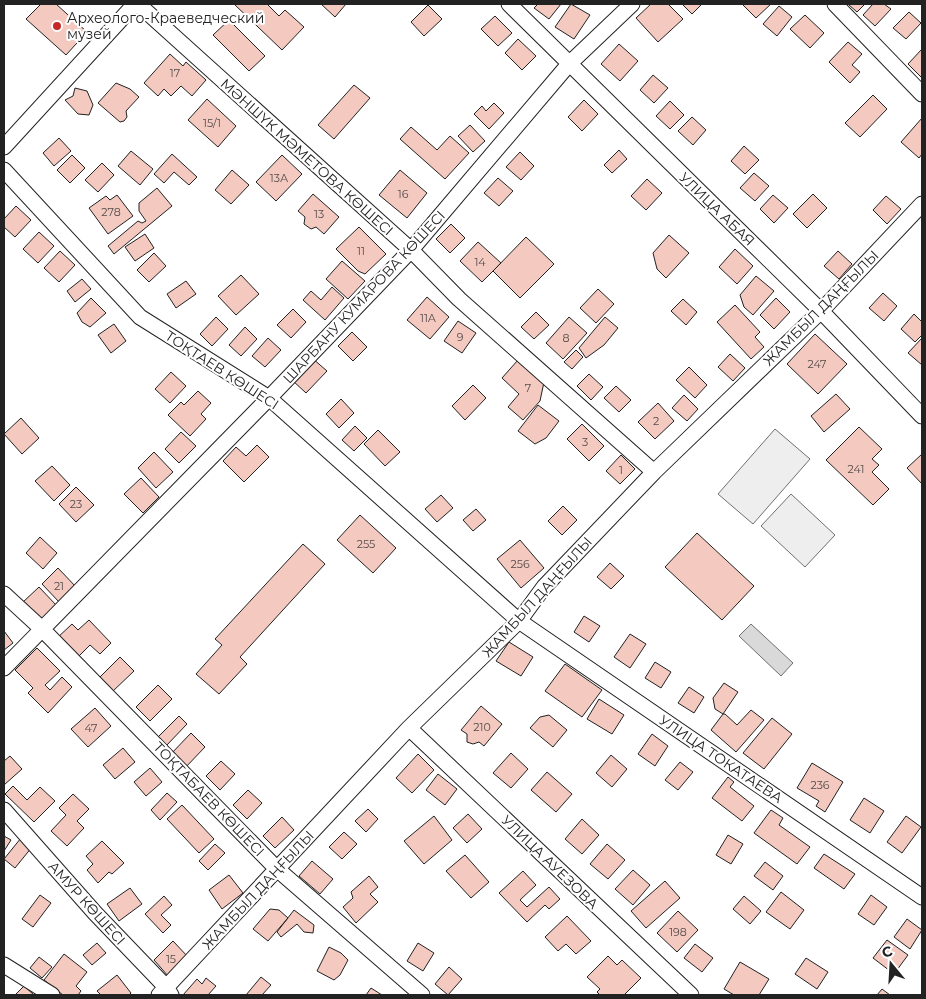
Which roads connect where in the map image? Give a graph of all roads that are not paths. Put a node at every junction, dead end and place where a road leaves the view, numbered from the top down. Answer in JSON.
{"nodes":[{"id":1,"x":136,"y":4,"type":"edge"},
{"id":2,"x":509,"y":4,"type":"edge"},
{"id":3,"x":632,"y":4,"type":"edge"},
{"id":4,"x":834,"y":4,"type":"edge"},
{"id":5,"x":569,"y":64,"type":"junction"},
{"id":6,"x":922,"y":94,"type":"edge"},
{"id":7,"x":4,"y":147,"type":"edge"},
{"id":8,"x":4,"y":170,"type":"edge"},
{"id":9,"x":922,"y":204,"type":"edge"},
{"id":10,"x":410,"y":250,"type":"junction"},
{"id":11,"x":821,"y":311,"type":"junction"},
{"id":12,"x":269,"y":398,"type":"junction"},
{"id":13,"x":922,"y":416,"type":"edge"},
{"id":14,"x":654,"y":472,"type":"junction"},
{"id":15,"x":4,"y":594,"type":"edge"},
{"id":16,"x":519,"y":620,"type":"junction"},
{"id":17,"x":42,"y":629,"type":"junction"},
{"id":18,"x":4,"y":668,"type":"edge"},
{"id":19,"x":409,"y":728,"type":"junction"},
{"id":20,"x":4,"y":810,"type":"edge"},
{"id":21,"x":277,"y":869,"type":"junction"},
{"id":22,"x":922,"y":897,"type":"edge"},
{"id":23,"x":4,"y":965,"type":"edge"},
{"id":24,"x":165,"y":993,"type":"edge"},
{"id":25,"x":52,"y":995,"type":"edge"},
{"id":26,"x":422,"y":995,"type":"edge"},
{"id":27,"x":691,"y":995,"type":"edge"}],
"edges":[{"from":1,"to":7,"type":"street"},
{"from":1,"to":10,"type":"street","name":"МӘНШҮК МӘМЕТОВА КӨШЕСІ"},
{"from":2,"to":5,"type":"street","name":"УЛИЦА АБАЯ"},
{"from":3,"to":5,"type":"street","name":"ШАРБАНУ КУМАРОВА КӨШЕСІ"},
{"from":4,"to":6,"type":"street"},
{"from":5,"to":10,"type":"street","name":"ШАРБАНУ КУМАРОВА КӨШЕСІ"},
{"from":5,"to":11,"type":"street","name":"УЛИЦА АБАЯ"},
{"from":8,"to":12,"type":"street","name":"ТОҚТАЕВ КӨШЕСІ"},
{"from":9,"to":11,"type":"street","name":"ЖАМБЫЛ ДАҢҒЫЛЫ"},
{"from":10,"to":12,"type":"street","name":"ШАРБАНУ КУМАРОВА КӨШЕСІ"},
{"from":10,"to":14,"type":"street","name":"МӘНШҮК МӘМЕТОВА КӨШЕСІ"},
{"from":11,"to":13,"type":"street","name":"УЛИЦА АБАЯ"},
{"from":11,"to":14,"type":"street","name":"ЖАМБЫЛ ДАҢҒЫЛЫ"},
{"from":12,"to":16,"type":"street","name":"ТОҚТАЕВ КӨШЕСІ"},
{"from":12,"to":17,"type":"street","name":"ШАРБАНУ КУМАРОВА КӨШЕСІ"},
{"from":14,"to":16,"type":"street","name":"ЖАМБЫЛ ДАҢҒЫЛЫ"},
{"from":15,"to":17,"type":"street","name":"ТОҚТАБАЕВ КӨШЕСІ"},
{"from":16,"to":19,"type":"street","name":"ЖАМБЫЛ ДАҢҒЫЛЫ"},
{"from":16,"to":22,"type":"street","name":"УЛИЦА ТОКАТАЕВА"},
{"from":17,"to":18,"type":"street","name":"ШАРБАНУ КУМАРОВА КӨШЕСІ"},
{"from":17,"to":21,"type":"street","name":"ТОҚТАБАЕВ КӨШЕСІ"},
{"from":19,"to":21,"type":"street","name":"ЖАМБЫЛ ДАҢҒЫЛЫ"},
{"from":19,"to":27,"type":"street","name":"УЛИЦА АУЕЗОВА"},
{"from":20,"to":24,"type":"street","name":"АМУР КӨШЕСІ"},
{"from":21,"to":24,"type":"street","name":"ЖАМБЫЛ ДАҢҒЫЛЫ"},
{"from":21,"to":26,"type":"street","name":"ТОҚТАБАЕВ КӨШЕСІ"},
{"from":23,"to":25,"type":"street"}]}
